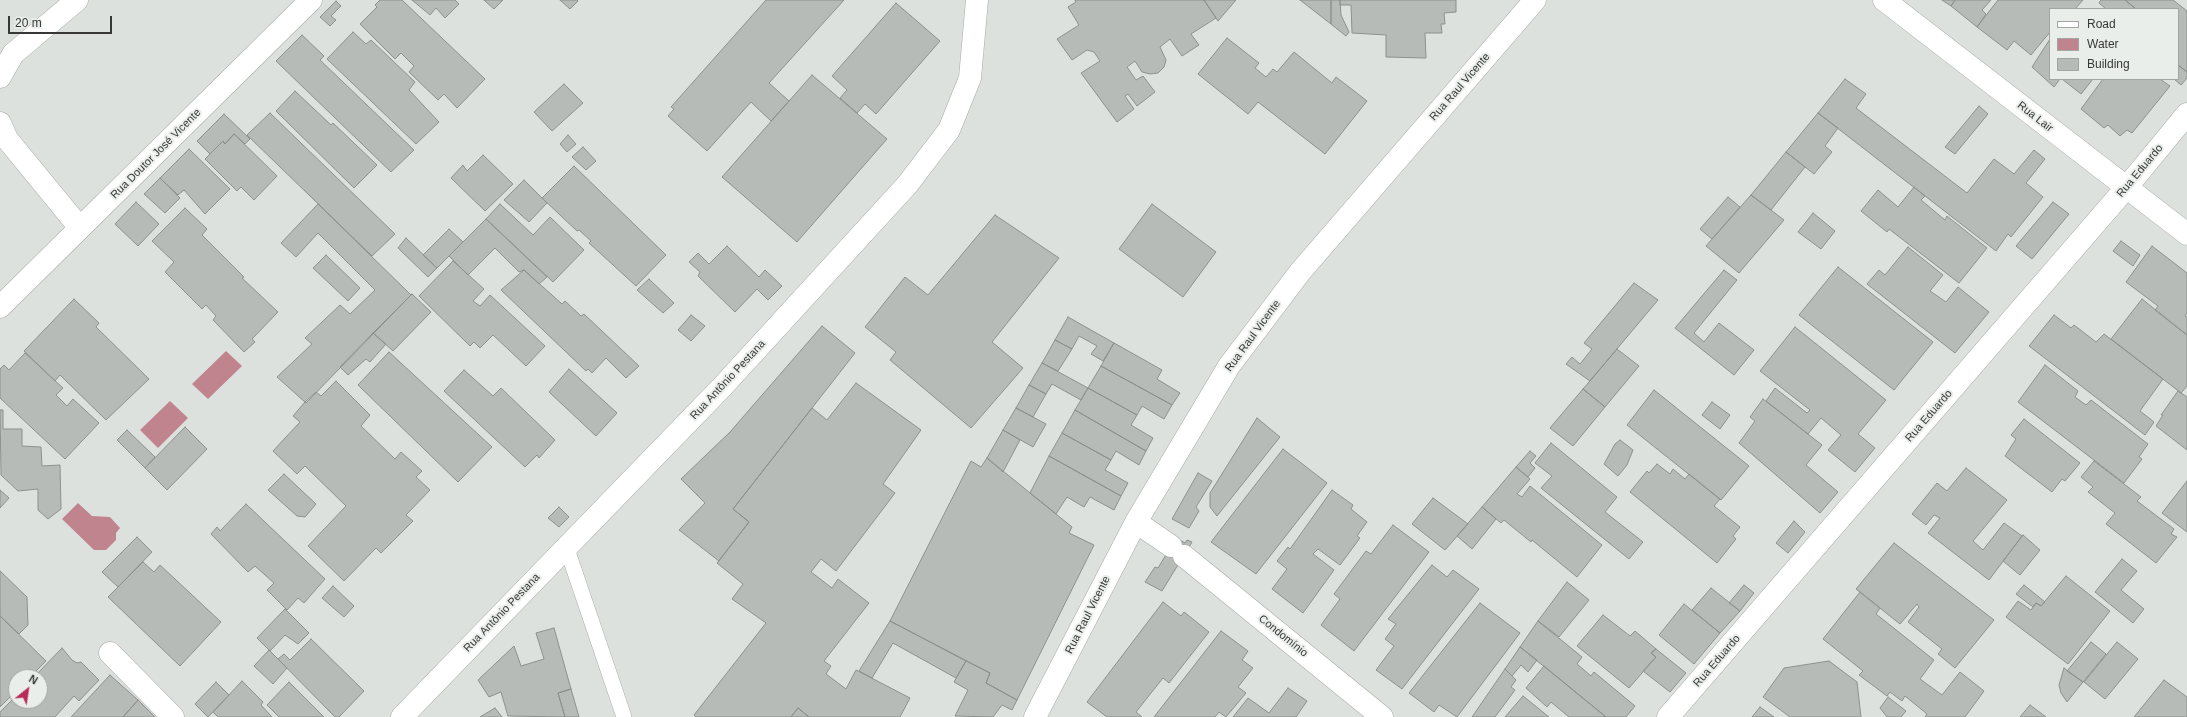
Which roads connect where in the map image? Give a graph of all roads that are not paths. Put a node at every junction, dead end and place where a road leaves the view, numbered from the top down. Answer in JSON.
{"nodes":[{"id":1,"x":77,"y":0,"type":"edge"},
{"id":2,"x":311,"y":0,"type":"edge"},
{"id":3,"x":977,"y":0,"type":"edge"},
{"id":4,"x":1535,"y":0,"type":"edge"},
{"id":5,"x":1884,"y":0,"type":"edge"},
{"id":6,"x":0,"y":77,"type":"edge"},
{"id":7,"x":2187,"y":114,"type":"edge"},
{"id":8,"x":0,"y":122,"type":"edge"},
{"id":9,"x":2126,"y":188,"type":"junction"},
{"id":10,"x":80,"y":228,"type":"junction"},
{"id":11,"x":2187,"y":234,"type":"edge"},
{"id":12,"x":0,"y":307,"type":"edge"},
{"id":13,"x":1136,"y":522,"type":"junction"},
{"id":14,"x":566,"y":546,"type":"junction"},
{"id":15,"x":110,"y":653,"type":"dead end"},
{"id":16,"x":173,"y":717,"type":"edge"},
{"id":17,"x":402,"y":717,"type":"edge"},
{"id":18,"x":624,"y":717,"type":"edge"},
{"id":19,"x":1035,"y":717,"type":"edge"},
{"id":20,"x":1382,"y":717,"type":"edge"},
{"id":21,"x":1668,"y":717,"type":"edge"}],
"edges":[{"from":1,"to":6,"type":"street"},
{"from":2,"to":10,"type":"street","name":"Rua Doutor José Vicente"},
{"from":3,"to":14,"type":"street","name":"Rua Antônio Pestana"},
{"from":4,"to":13,"type":"street","name":"Rua Raul Vicente"},
{"from":5,"to":9,"type":"street","name":"Rua Lair"},
{"from":7,"to":9,"type":"street","name":"Rua Eduardo"},
{"from":8,"to":10,"type":"street"},
{"from":9,"to":11,"type":"street","name":"Rua Lair"},
{"from":9,"to":21,"type":"street","name":"Rua Eduardo"},
{"from":10,"to":12,"type":"street","name":"Rua Doutor José Vicente"},
{"from":13,"to":19,"type":"street","name":"Rua Raul Vicente"},
{"from":13,"to":20,"type":"street","name":"Condomínio"},
{"from":14,"to":17,"type":"street","name":"Rua Antônio Pestana"},
{"from":14,"to":18,"type":"lane"},
{"from":15,"to":16,"type":"street"}]}
